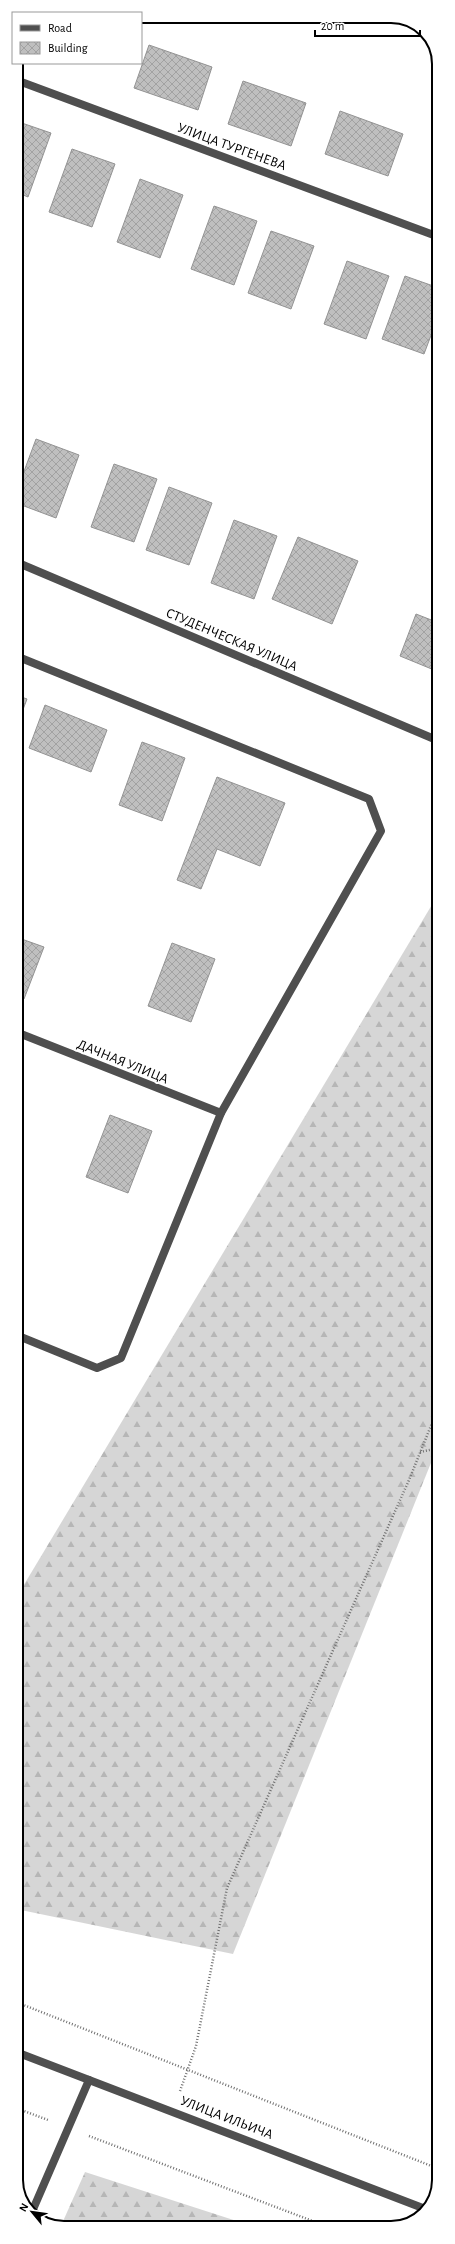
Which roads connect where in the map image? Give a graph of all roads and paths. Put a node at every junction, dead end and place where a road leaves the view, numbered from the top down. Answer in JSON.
{"nodes":[{"id":1,"x":23,"y":83,"type":"edge"},
{"id":2,"x":432,"y":234,"type":"edge"},
{"id":3,"x":23,"y":565,"type":"edge"},
{"id":4,"x":23,"y":659,"type":"edge"},
{"id":5,"x":432,"y":738,"type":"edge"},
{"id":6,"x":23,"y":1035,"type":"edge"},
{"id":7,"x":221,"y":1113,"type":"junction"},
{"id":8,"x":23,"y":1338,"type":"edge"},
{"id":9,"x":432,"y":1423,"type":"edge"},
{"id":10,"x":432,"y":1449,"type":"edge"},
{"id":11,"x":420,"y":1452,"type":"junction"},
{"id":12,"x":23,"y":2005,"type":"edge"},
{"id":13,"x":23,"y":2055,"type":"edge"},
{"id":14,"x":187,"y":2070,"type":"junction"},
{"id":15,"x":89,"y":2080,"type":"junction"},
{"id":16,"x":23,"y":2111,"type":"edge"},
{"id":17,"x":175,"y":2111,"type":"junction"},
{"id":18,"x":68,"y":2128,"type":"junction"},
{"id":19,"x":432,"y":2166,"type":"edge"},
{"id":20,"x":422,"y":2207,"type":"edge"},
{"id":21,"x":34,"y":2208,"type":"edge"},
{"id":22,"x":313,"y":2221,"type":"edge"}],
"edges":[{"from":1,"to":2,"type":"street","name":"УЛИЦА ТУРГЕНЕВА"},
{"from":3,"to":5,"type":"street","name":"СТУДЕНЧЕСКАЯ УЛИЦА"},
{"from":4,"to":7,"type":"street"},
{"from":6,"to":7,"type":"street","name":"ДАЧНАЯ УЛИЦА"},
{"from":7,"to":8,"type":"street"},
{"from":9,"to":11,"type":"path"},
{"from":10,"to":11,"type":"path"},
{"from":11,"to":14,"type":"path"},
{"from":12,"to":14,"type":"path"},
{"from":13,"to":15,"type":"street","name":"УЛИЦА ИЛЬИЧА"},
{"from":14,"to":17,"type":"path"},
{"from":14,"to":19,"type":"path"},
{"from":15,"to":17,"type":"street","name":"УЛИЦА ИЛЬИЧА"},
{"from":15,"to":18,"type":"street"},
{"from":16,"to":18,"type":"path"},
{"from":17,"to":20,"type":"street","name":"УЛИЦА ИЛЬИЧА"},
{"from":18,"to":21,"type":"street"},
{"from":18,"to":22,"type":"path"}]}
